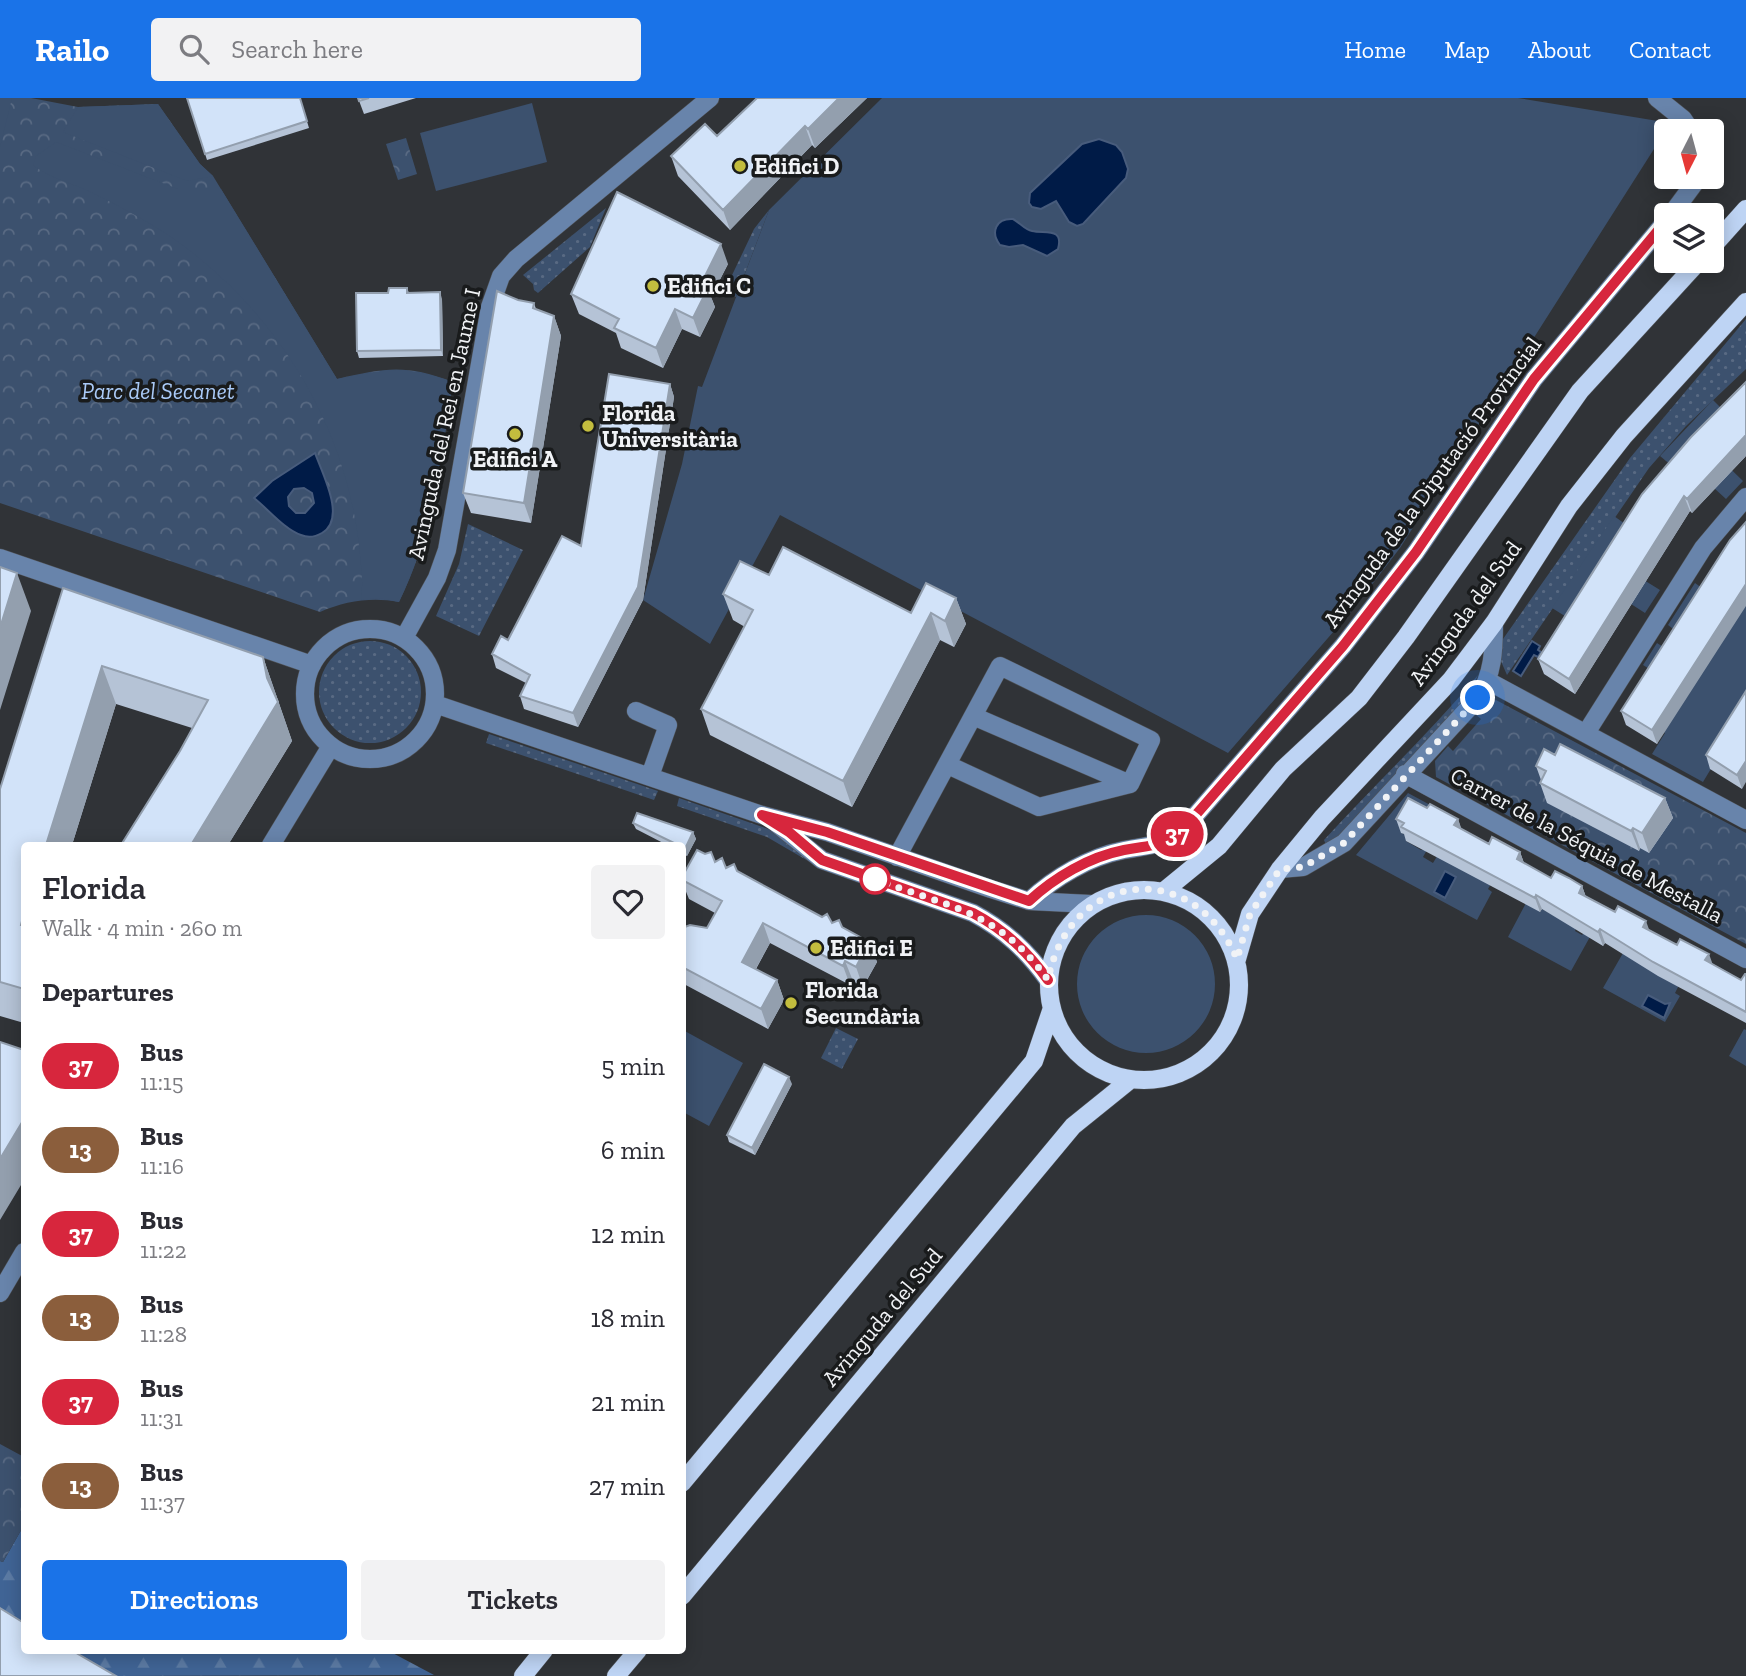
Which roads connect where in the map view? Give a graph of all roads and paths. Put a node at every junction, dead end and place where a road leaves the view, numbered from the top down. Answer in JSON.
{"nodes":[{"id":1,"x":710,"y":98,"type":"edge"},
{"id":2,"x":1657,"y":98,"type":"edge"},
{"id":3,"x":1683,"y":119,"type":"edge"},
{"id":4,"x":1746,"y":209,"type":"edge"},
{"id":5,"x":1724,"y":234,"type":"edge"},
{"id":6,"x":1654,"y":235,"type":"edge"},
{"id":7,"x":1688,"y":273,"type":"edge"},
{"id":8,"x":1746,"y":302,"type":"edge"},
{"id":9,"x":1746,"y":497,"type":"edge"},
{"id":10,"x":0,"y":558,"type":"edge"},
{"id":11,"x":66,"y":580,"type":"junction"},
{"id":12,"x":58,"y":604,"type":"edge"},
{"id":13,"x":1494,"y":623,"type":"junction"},
{"id":14,"x":404,"y":638,"type":"junction"},
{"id":15,"x":312,"y":665,"type":"junction"},
{"id":16,"x":1489,"y":681,"type":"junction"},
{"id":17,"x":435,"y":704,"type":"junction"},
{"id":18,"x":636,"y":711,"type":"dead end"},
{"id":19,"x":974,"y":716,"type":"junction"},
{"id":20,"x":1586,"y":733,"type":"junction"},
{"id":21,"x":331,"y":746,"type":"junction"},
{"id":22,"x":948,"y":765,"type":"junction"},
{"id":23,"x":1405,"y":774,"type":"junction"},
{"id":24,"x":650,"y":776,"type":"junction"},
{"id":25,"x":1130,"y":784,"type":"junction"},
{"id":26,"x":762,"y":815,"type":"junction"},
{"id":27,"x":1746,"y":820,"type":"edge"},
{"id":28,"x":273,"y":842,"type":"edge"},
{"id":29,"x":897,"y":857,"type":"junction"},
{"id":30,"x":1280,"y":869,"type":"junction"},
{"id":31,"x":1164,"y":891,"type":"junction"},
{"id":32,"x":1029,"y":901,"type":"junction"},
{"id":33,"x":1091,"y":904,"type":"junction"},
{"id":34,"x":1746,"y":958,"type":"edge"},
{"id":35,"x":1237,"y":959,"type":"junction"},
{"id":36,"x":1048,"y":980,"type":"junction"},
{"id":37,"x":1051,"y":1010,"type":"junction"},
{"id":38,"x":1130,"y":1080,"type":"junction"},
{"id":39,"x":21,"y":1255,"type":"edge"},
{"id":40,"x":6,"y":1269,"type":"edge"},
{"id":41,"x":0,"y":1293,"type":"edge"},
{"id":42,"x":686,"y":1478,"type":"edge"},
{"id":43,"x":686,"y":1591,"type":"edge"},
{"id":44,"x":541,"y":1654,"type":"edge"},
{"id":45,"x":635,"y":1654,"type":"edge"},
{"id":46,"x":523,"y":1676,"type":"edge"},
{"id":47,"x":616,"y":1676,"type":"edge"}],
"edges":[{"from":1,"to":14,"type":"street","name":"Avinguda del Rei en Jaume I"},
{"from":2,"to":3,"type":"street"},
{"from":4,"to":5,"type":"main road"},
{"from":6,"to":32,"type":"street","name":"Avinguda de la Diputació Provincial"},
{"from":7,"to":31,"type":"main road","name":"Avinguda del Sud"},
{"from":8,"to":13,"type":"main road","name":"Avinguda del Sud"},
{"from":9,"to":20,"type":"street"},
{"from":10,"to":11,"type":"street"},
{"from":11,"to":12,"type":"street"},
{"from":11,"to":15,"type":"street"},
{"from":13,"to":16,"type":"street"},
{"from":13,"to":30,"type":"main road","name":"Avinguda del Sud"},
{"from":14,"to":15,"type":"street"},
{"from":14,"to":17,"type":"street"},
{"from":15,"to":21,"type":"street"},
{"from":16,"to":20,"type":"street"},
{"from":16,"to":23,"type":"street"},
{"from":17,"to":21,"type":"street"},
{"from":17,"to":24,"type":"street"},
{"from":18,"to":24,"type":"street"},
{"from":19,"to":22,"type":"street"},
{"from":19,"to":25,"type":"street"},
{"from":19,"to":25,"type":"street"},
{"from":20,"to":27,"type":"street"},
{"from":21,"to":28,"type":"street"},
{"from":22,"to":25,"type":"street"},
{"from":22,"to":29,"type":"street"},
{"from":23,"to":30,"type":"street"},
{"from":23,"to":34,"type":"street","name":"Carrer de la Séquia de Mestalla"},
{"from":24,"to":26,"type":"street"},
{"from":26,"to":29,"type":"street"},
{"from":26,"to":36,"type":"street"},
{"from":29,"to":32,"type":"street"},
{"from":30,"to":35,"type":"main road","name":"Avinguda del Sud"},
{"from":31,"to":33,"type":"main road"},
{"from":31,"to":35,"type":"main road"},
{"from":32,"to":33,"type":"street"},
{"from":33,"to":36,"type":"main road"},
{"from":35,"to":38,"type":"main road"},
{"from":36,"to":37,"type":"main road"},
{"from":37,"to":38,"type":"main road"},
{"from":37,"to":42,"type":"main road","name":"Avinguda del Sud"},
{"from":38,"to":43,"type":"main road","name":"Avinguda del Sud"},
{"from":39,"to":40,"type":"street"},
{"from":40,"to":41,"type":"street"},
{"from":44,"to":46,"type":"main road"},
{"from":45,"to":47,"type":"main road"}]}
